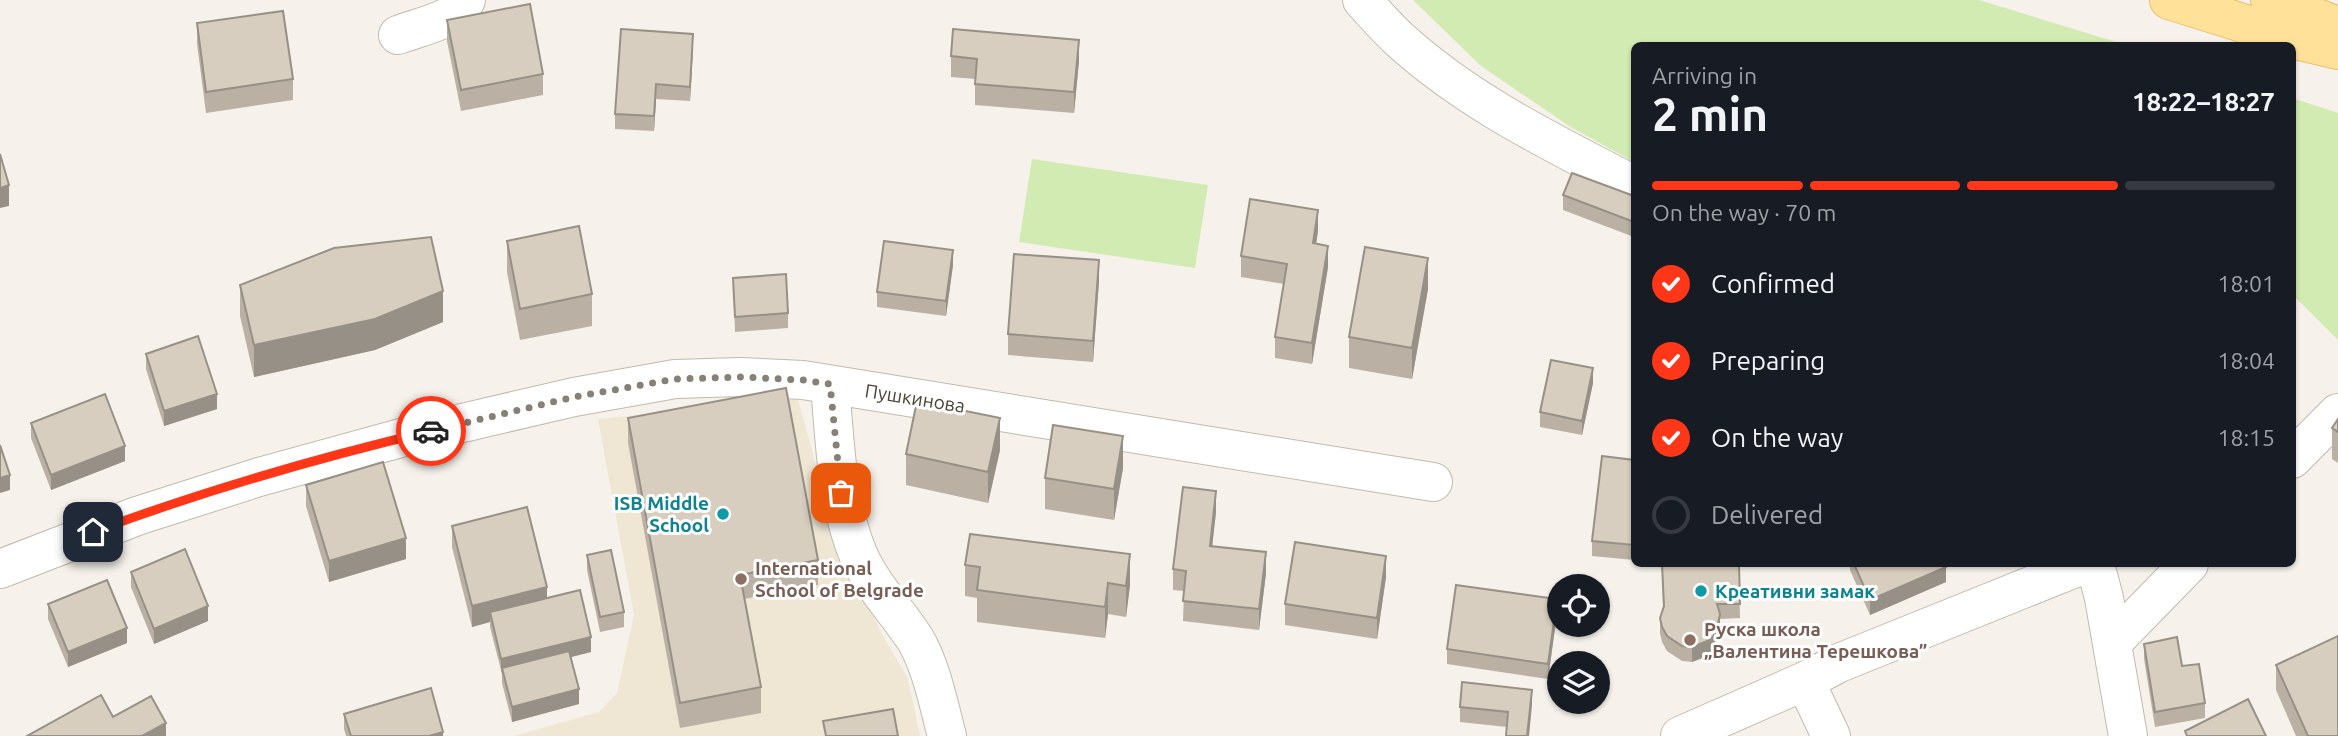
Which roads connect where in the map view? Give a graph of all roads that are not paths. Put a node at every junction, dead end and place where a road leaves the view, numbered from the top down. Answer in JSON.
{"nodes":[{"id":1,"x":466,"y":0,"type":"edge"},
{"id":2,"x":1362,"y":0,"type":"edge"},
{"id":3,"x":2169,"y":0,"type":"edge"},
{"id":4,"x":2270,"y":0,"type":"edge"},
{"id":5,"x":2338,"y":26,"type":"edge"},
{"id":6,"x":398,"y":35,"type":"dead end"},
{"id":7,"x":2338,"y":50,"type":"edge"},
{"id":8,"x":1631,"y":183,"type":"edge"},
{"id":9,"x":830,"y":384,"type":"junction"},
{"id":10,"x":2338,"y":413,"type":"edge"},
{"id":11,"x":2296,"y":455,"type":"edge"},
{"id":12,"x":1433,"y":482,"type":"dead end"},
{"id":13,"x":2078,"y":567,"type":"edge"},
{"id":14,"x":2096,"y":567,"type":"edge"},
{"id":15,"x":2186,"y":567,"type":"edge"},
{"id":16,"x":0,"y":569,"type":"edge"},
{"id":17,"x":2112,"y":643,"type":"junction"},
{"id":18,"x":1805,"y":681,"type":"junction"},
{"id":19,"x":947,"y":736,"type":"edge"},
{"id":20,"x":1679,"y":736,"type":"edge"},
{"id":21,"x":1831,"y":736,"type":"edge"},
{"id":22,"x":2128,"y":736,"type":"edge"}],
"edges":[{"from":1,"to":6,"type":"street"},
{"from":2,"to":8,"type":"street"},
{"from":3,"to":7,"type":"main road"},
{"from":4,"to":5,"type":"main road"},
{"from":9,"to":12,"type":"street","name":"Пушкинова"},
{"from":9,"to":16,"type":"street","name":"Пушкинова"},
{"from":9,"to":19,"type":"street"},
{"from":10,"to":11,"type":"street"},
{"from":13,"to":18,"type":"street"},
{"from":14,"to":17,"type":"street"},
{"from":15,"to":17,"type":"street"},
{"from":17,"to":22,"type":"street"},
{"from":18,"to":20,"type":"street"},
{"from":18,"to":21,"type":"street"}]}
